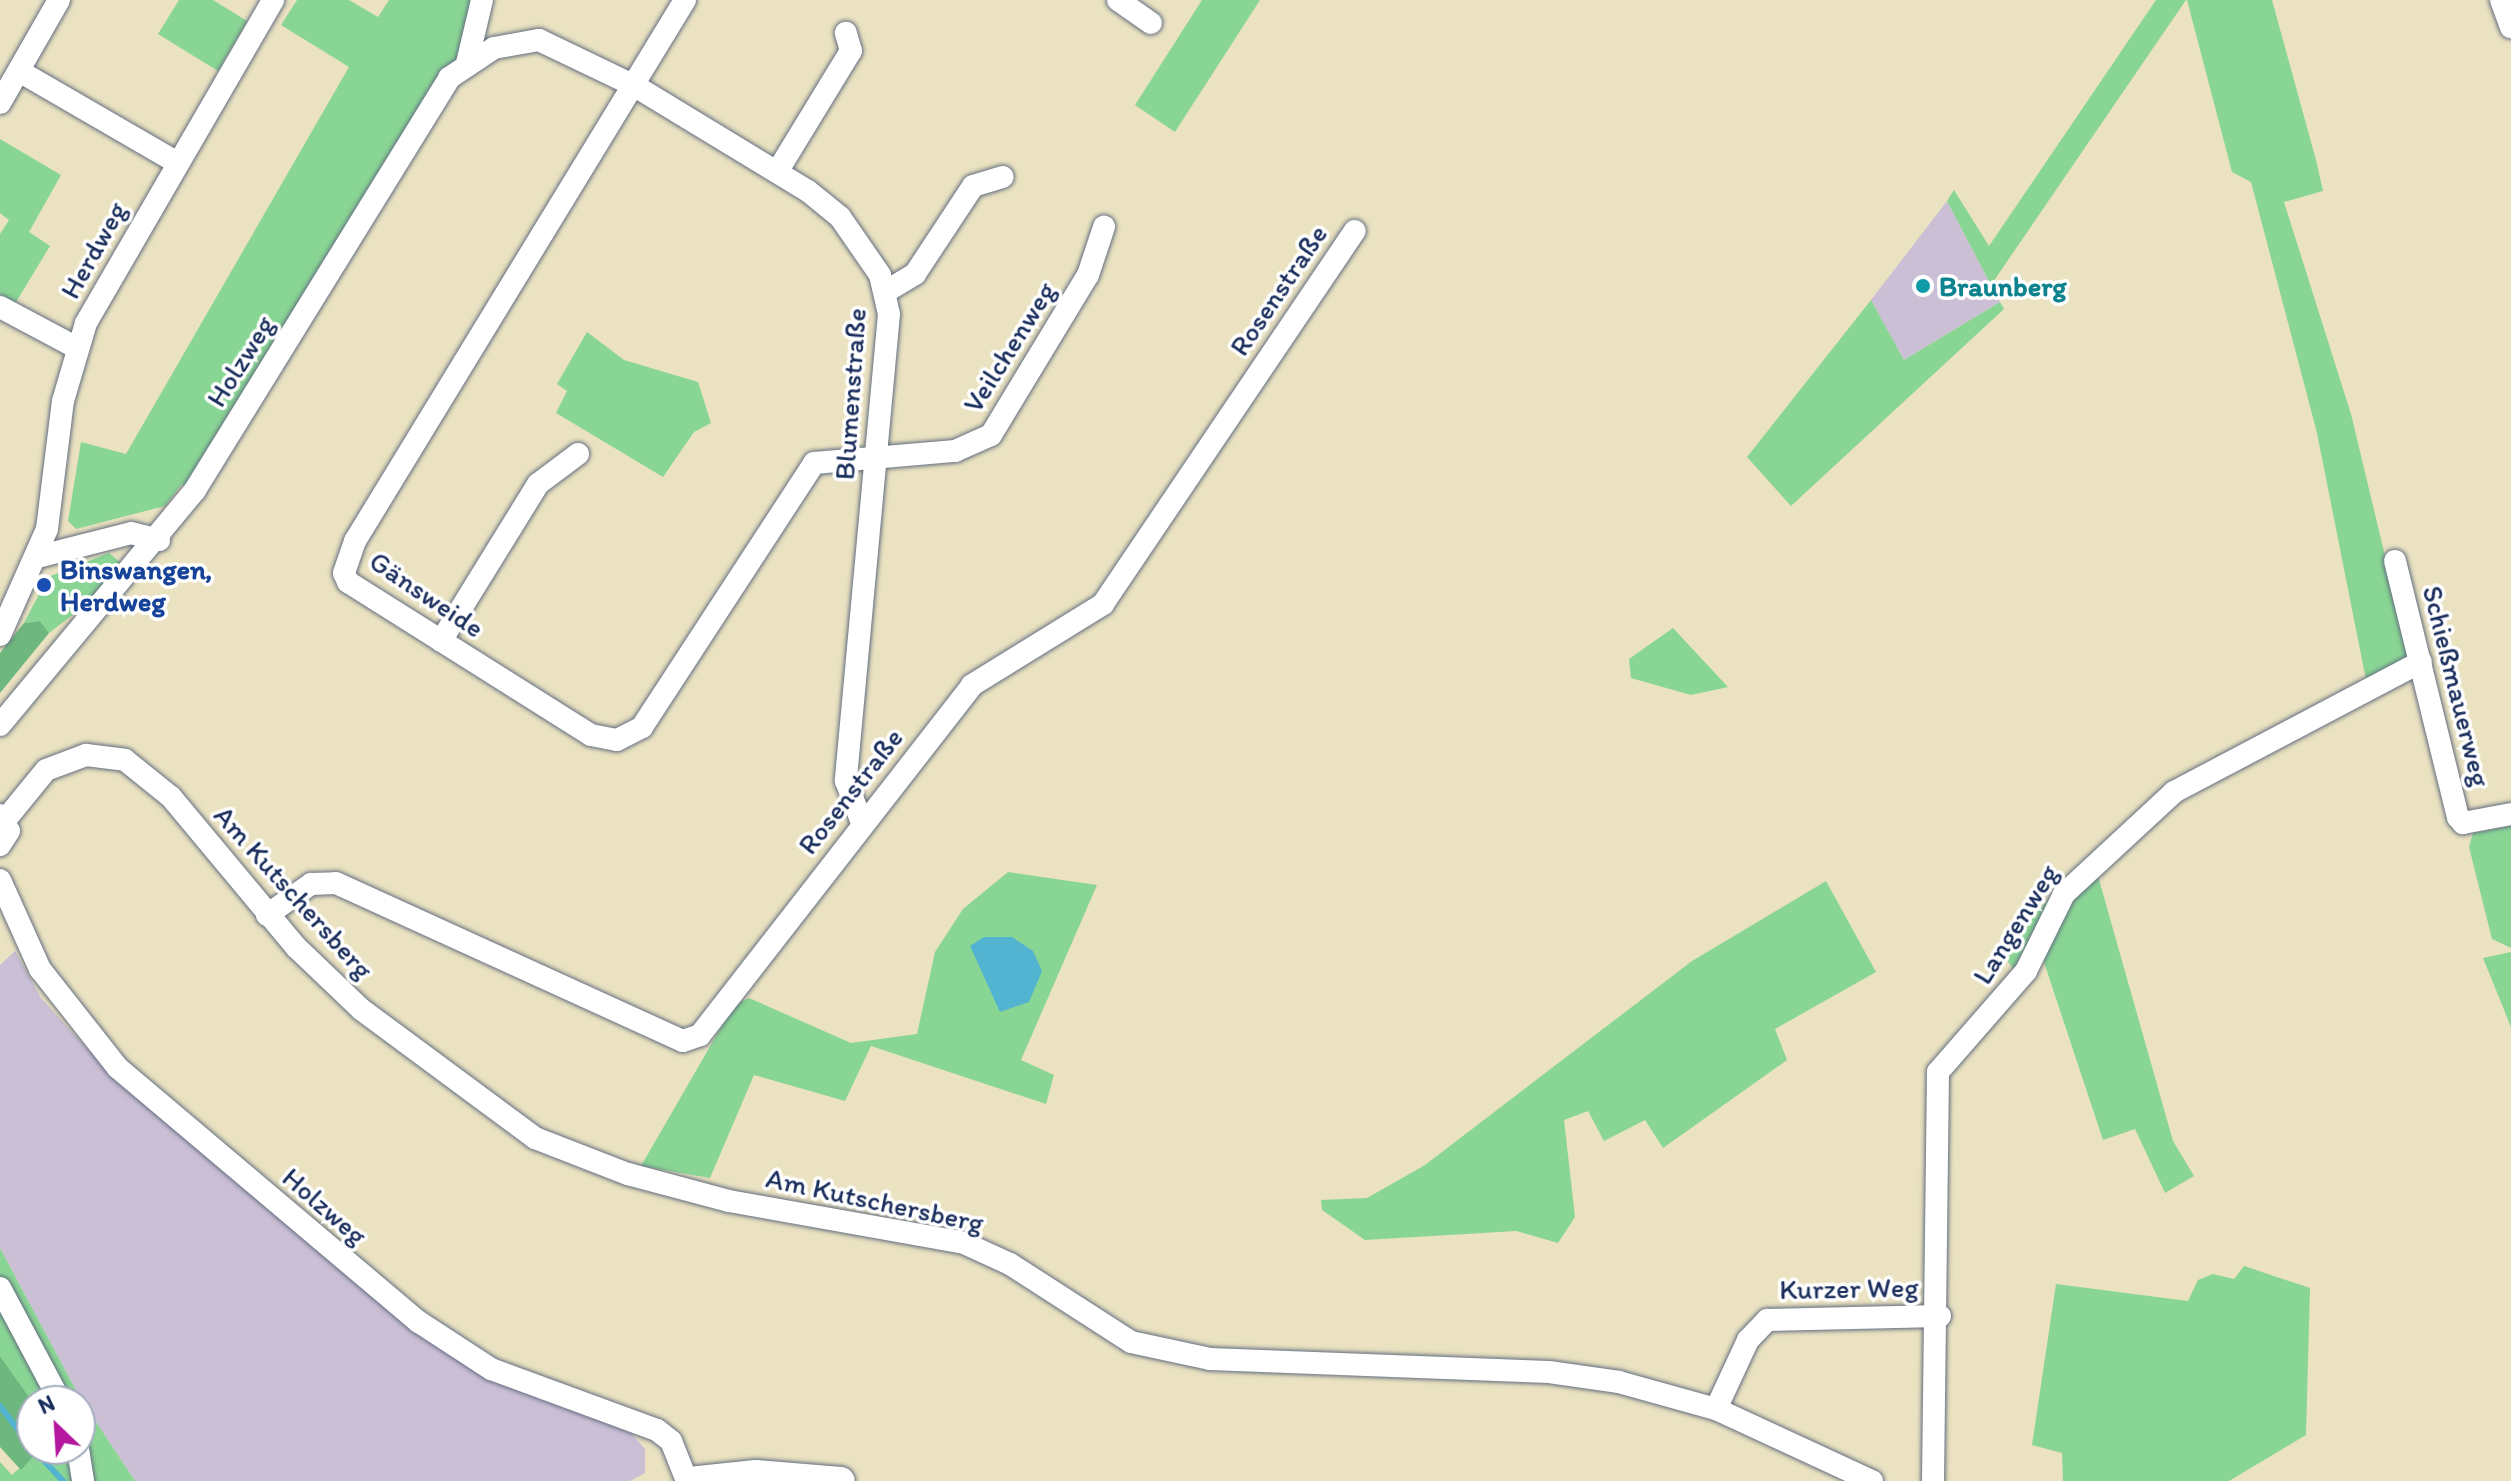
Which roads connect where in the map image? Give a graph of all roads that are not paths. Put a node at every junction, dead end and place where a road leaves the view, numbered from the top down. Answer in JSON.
{"nodes":[{"id":1,"x":59,"y":0,"type":"edge"},
{"id":2,"x":273,"y":0,"type":"edge"},
{"id":3,"x":482,"y":0,"type":"edge"},
{"id":4,"x":685,"y":0,"type":"edge"},
{"id":5,"x":1118,"y":0,"type":"edge"},
{"id":6,"x":2501,"y":0,"type":"edge"},
{"id":7,"x":1151,"y":23,"type":"dead end"},
{"id":8,"x":2511,"y":27,"type":"edge"},
{"id":9,"x":846,"y":33,"type":"dead end"},
{"id":10,"x":467,"y":63,"type":"junction"},
{"id":11,"x":19,"y":71,"type":"junction"},
{"id":12,"x":635,"y":86,"type":"junction"},
{"id":13,"x":0,"y":103,"type":"edge"},
{"id":14,"x":178,"y":163,"type":"junction"},
{"id":15,"x":777,"y":172,"type":"junction"},
{"id":16,"x":1003,"y":177,"type":"dead end"},
{"id":17,"x":1104,"y":227,"type":"dead end"},
{"id":18,"x":1355,"y":231,"type":"dead end"},
{"id":19,"x":885,"y":292,"type":"junction"},
{"id":20,"x":0,"y":307,"type":"edge"},
{"id":21,"x":77,"y":348,"type":"junction"},
{"id":22,"x":877,"y":452,"type":"junction"},
{"id":23,"x":578,"y":454,"type":"dead end"},
{"id":24,"x":159,"y":540,"type":"junction"},
{"id":25,"x":37,"y":557,"type":"junction"},
{"id":26,"x":2395,"y":561,"type":"dead end"},
{"id":27,"x":0,"y":635,"type":"edge"},
{"id":28,"x":441,"y":641,"type":"junction"},
{"id":29,"x":2421,"y":662,"type":"junction"},
{"id":30,"x":0,"y":725,"type":"edge"},
{"id":31,"x":2511,"y":814,"type":"edge"},
{"id":32,"x":3,"y":817,"type":"edge"},
{"id":33,"x":861,"y":820,"type":"junction"},
{"id":34,"x":0,"y":845,"type":"edge"},
{"id":35,"x":0,"y":880,"type":"edge"},
{"id":36,"x":267,"y":915,"type":"junction"},
{"id":37,"x":0,"y":1288,"type":"edge"},
{"id":38,"x":1940,"y":1316,"type":"junction"},
{"id":39,"x":52,"y":1385,"type":"edge"},
{"id":40,"x":1716,"y":1409,"type":"junction"},
{"id":41,"x":688,"y":1481,"type":"edge"},
{"id":42,"x":841,"y":1481,"type":"edge"},
{"id":43,"x":1872,"y":1481,"type":"edge"},
{"id":44,"x":1933,"y":1481,"type":"edge"}],
"edges":[{"from":1,"to":11,"type":"street"},
{"from":2,"to":14,"type":"street","name":"Herdweg"},
{"from":3,"to":10,"type":"street","name":"Holzweg"},
{"from":4,"to":12,"type":"street"},
{"from":5,"to":7,"type":"street"},
{"from":6,"to":8,"type":"street"},
{"from":9,"to":15,"type":"street"},
{"from":10,"to":12,"type":"street","name":"Blumenstraße"},
{"from":10,"to":24,"type":"street","name":"Holzweg"},
{"from":11,"to":13,"type":"street"},
{"from":11,"to":14,"type":"street"},
{"from":12,"to":15,"type":"street","name":"Blumenstraße"},
{"from":12,"to":28,"type":"street","name":"Gänsweide"},
{"from":14,"to":21,"type":"street","name":"Herdweg"},
{"from":15,"to":19,"type":"street","name":"Blumenstraße"},
{"from":16,"to":19,"type":"street"},
{"from":17,"to":22,"type":"street","name":"Veilchenweg"},
{"from":18,"to":33,"type":"street","name":"Rosenstraße"},
{"from":19,"to":22,"type":"street","name":"Blumenstraße"},
{"from":20,"to":21,"type":"street"},
{"from":21,"to":25,"type":"street","name":"Herdweg"},
{"from":22,"to":28,"type":"street","name":"Gänsweide"},
{"from":22,"to":33,"type":"street","name":"Blumenstraße"},
{"from":23,"to":28,"type":"street"},
{"from":24,"to":25,"type":"street"},
{"from":24,"to":30,"type":"street","name":"Holzweg"},
{"from":25,"to":27,"type":"street","name":"Herdweg"},
{"from":26,"to":29,"type":"street","name":"Schießmauerweg"},
{"from":29,"to":31,"type":"street","name":"Schießmauerweg"},
{"from":29,"to":38,"type":"street","name":"Langenweg"},
{"from":32,"to":34,"type":"street"},
{"from":32,"to":36,"type":"street","name":"Am Kutschersberg"},
{"from":33,"to":36,"type":"street","name":"Rosenstraße"},
{"from":35,"to":41,"type":"street","name":"Holzweg"},
{"from":36,"to":40,"type":"street","name":"Am Kutschersberg"},
{"from":37,"to":39,"type":"street"},
{"from":38,"to":40,"type":"street","name":"Kurzer Weg"},
{"from":38,"to":44,"type":"street","name":"Langenweg"},
{"from":40,"to":43,"type":"street","name":"Am Kutschersberg"},
{"from":41,"to":42,"type":"street"}]}
